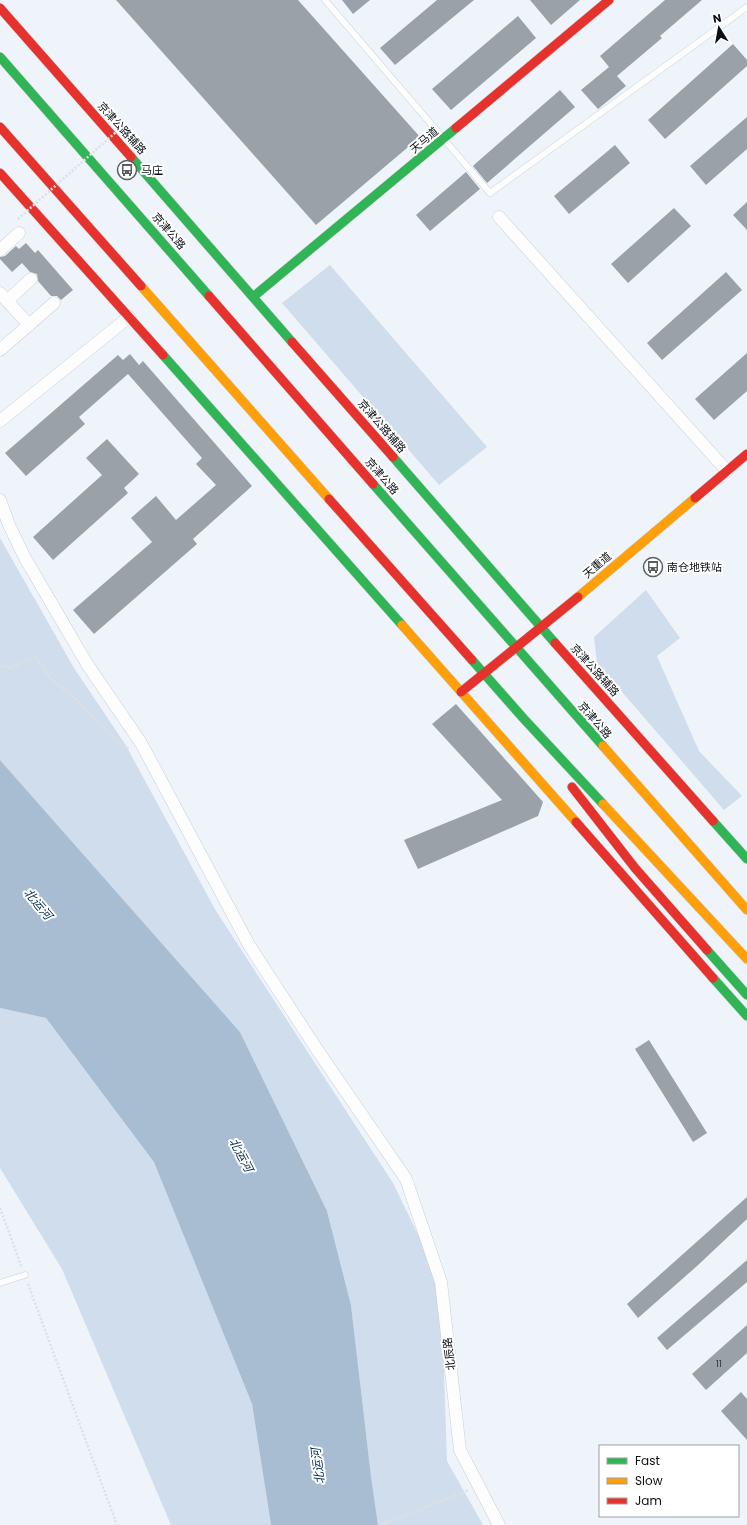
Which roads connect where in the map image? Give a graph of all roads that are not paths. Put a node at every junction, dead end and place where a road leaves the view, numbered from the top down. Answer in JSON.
{"nodes":[{"id":1,"x":325,"y":0,"type":"edge"},
{"id":2,"x":609,"y":0,"type":"edge"},
{"id":3,"x":747,"y":7,"type":"edge"},
{"id":4,"x":0,"y":8,"type":"edge"},
{"id":5,"x":0,"y":57,"type":"edge"},
{"id":6,"x":0,"y":127,"type":"edge"},
{"id":7,"x":444,"y":139,"type":"junction"},
{"id":8,"x":0,"y":173,"type":"edge"},
{"id":9,"x":499,"y":217,"type":"dead end"},
{"id":10,"x":19,"y":233,"type":"dead end"},
{"id":11,"x":0,"y":250,"type":"edge"},
{"id":12,"x":31,"y":279,"type":"dead end"},
{"id":13,"x":3,"y":297,"type":"edge"},
{"id":14,"x":253,"y":297,"type":"junction"},
{"id":15,"x":54,"y":303,"type":"dead end"},
{"id":16,"x":129,"y":317,"type":"junction"},
{"id":17,"x":29,"y":325,"type":"junction"},
{"id":18,"x":0,"y":350,"type":"edge"},
{"id":19,"x":0,"y":421,"type":"edge"},
{"id":20,"x":747,"y":454,"type":"edge"},
{"id":21,"x":728,"y":471,"type":"junction"},
{"id":22,"x":0,"y":500,"type":"edge"},
{"id":23,"x":541,"y":628,"type":"junction"},
{"id":24,"x":516,"y":649,"type":"junction"},
{"id":25,"x":484,"y":674,"type":"junction"},
{"id":26,"x":461,"y":692,"type":"junction"},
{"id":27,"x":524,"y":719,"type":"junction"},
{"id":28,"x":747,"y":859,"type":"edge"},
{"id":29,"x":747,"y":910,"type":"edge"},
{"id":30,"x":747,"y":959,"type":"edge"},
{"id":31,"x":747,"y":995,"type":"edge"},
{"id":32,"x":747,"y":1016,"type":"edge"},
{"id":33,"x":24,"y":1274,"type":"road end"},
{"id":34,"x":0,"y":1283,"type":"edge"},
{"id":35,"x":499,"y":1525,"type":"edge"}],
"edges":[{"from":1,"to":7,"type":"lane"},
{"from":2,"to":7,"type":"main road","name":"天马道"},
{"from":3,"to":7,"type":"lane"},
{"from":4,"to":14,"type":"main road","name":"京津公路辅路"},
{"from":5,"to":24,"type":"main road","name":"京津公路"},
{"from":6,"to":25,"type":"main road"},
{"from":7,"to":14,"type":"main road","name":"天马道"},
{"from":8,"to":16,"type":"main road"},
{"from":9,"to":21,"type":"street"},
{"from":10,"to":11,"type":"street"},
{"from":12,"to":13,"type":"street"},
{"from":13,"to":17,"type":"street"},
{"from":14,"to":23,"type":"main road","name":"京津公路辅路"},
{"from":15,"to":17,"type":"street"},
{"from":16,"to":19,"type":"street"},
{"from":16,"to":26,"type":"main road"},
{"from":17,"to":18,"type":"street"},
{"from":20,"to":21,"type":"main road","name":"天重道"},
{"from":21,"to":23,"type":"main road","name":"天重道"},
{"from":22,"to":35,"type":"street","name":"北辰路"},
{"from":23,"to":24,"type":"main road","name":"天重道"},
{"from":23,"to":28,"type":"main road","name":"京津公路辅路"},
{"from":24,"to":25,"type":"main road","name":"天重道"},
{"from":24,"to":29,"type":"main road","name":"京津公路"},
{"from":25,"to":26,"type":"main road","name":"天重道"},
{"from":25,"to":27,"type":"main road"},
{"from":26,"to":32,"type":"main road"},
{"from":27,"to":30,"type":"main road"},
{"from":27,"to":31,"type":"main road"},
{"from":33,"to":34,"type":"lane"}]}
